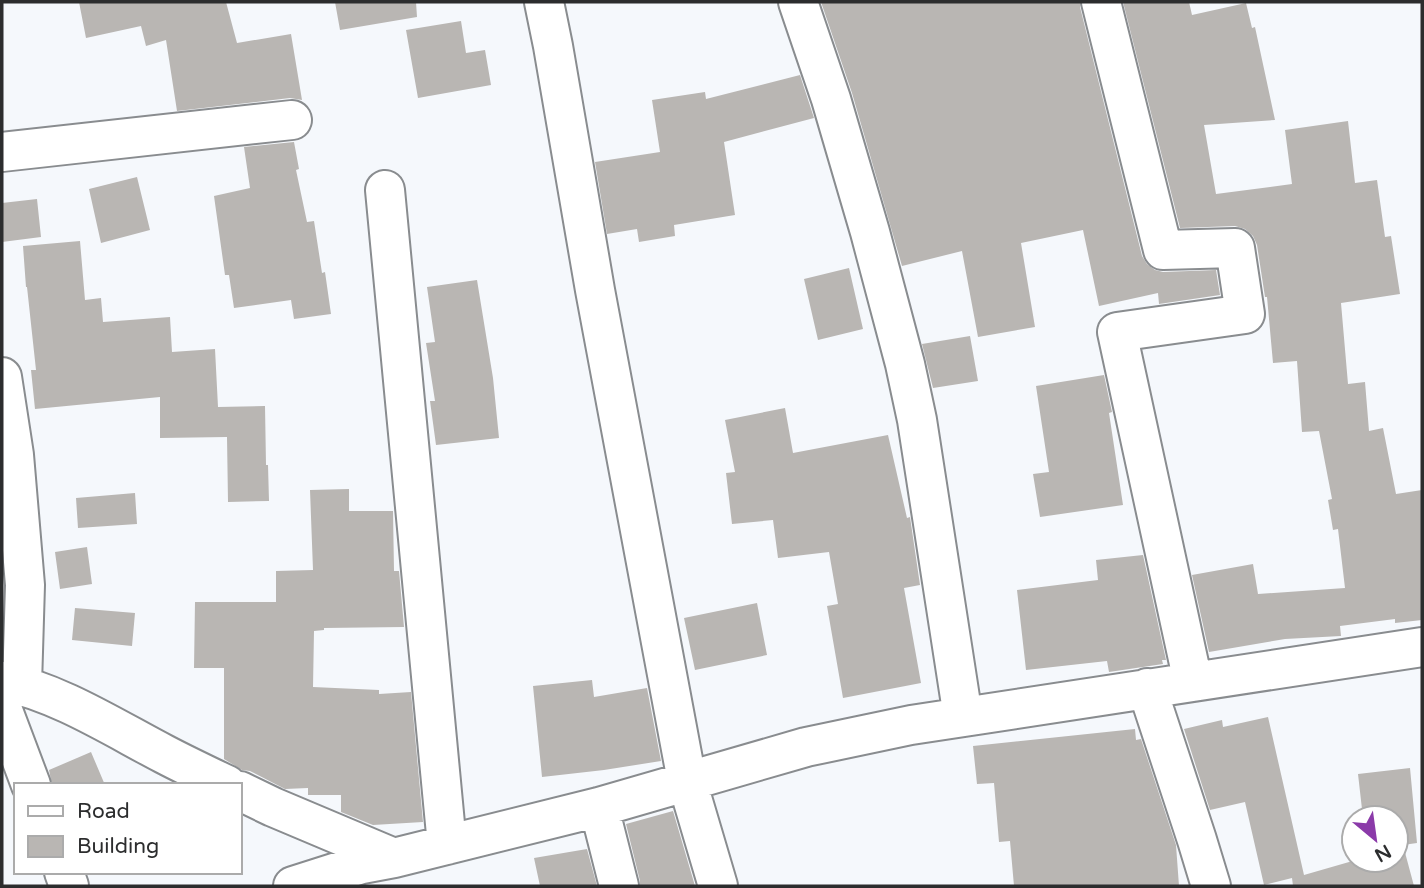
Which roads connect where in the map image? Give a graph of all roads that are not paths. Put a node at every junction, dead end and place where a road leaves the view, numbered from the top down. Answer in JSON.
{"nodes":[{"id":1,"x":544,"y":2,"type":"edge"},
{"id":2,"x":798,"y":2,"type":"edge"},
{"id":3,"x":1101,"y":2,"type":"edge"},
{"id":4,"x":292,"y":120,"type":"dead end"},
{"id":5,"x":2,"y":152,"type":"edge"},
{"id":6,"x":385,"y":190,"type":"dead end"},
{"id":7,"x":2,"y":377,"type":"edge"},
{"id":8,"x":1422,"y":647,"type":"edge"},
{"id":9,"x":1193,"y":682,"type":"junction"},
{"id":10,"x":1147,"y":688,"type":"junction"},
{"id":11,"x":9,"y":692,"type":"edge"},
{"id":12,"x":963,"y":717,"type":"junction"},
{"id":13,"x":687,"y":781,"type":"junction"},
{"id":14,"x":31,"y":783,"type":"edge"},
{"id":15,"x":223,"y":783,"type":"edge"},
{"id":16,"x":242,"y":792,"type":"edge"},
{"id":17,"x":600,"y":807,"type":"junction"},
{"id":18,"x":447,"y":845,"type":"junction"},
{"id":19,"x":374,"y":870,"type":"edge"},
{"id":20,"x":293,"y":886,"type":"edge"},
{"id":21,"x":618,"y":886,"type":"edge"},
{"id":22,"x":718,"y":886,"type":"edge"},
{"id":23,"x":1211,"y":886,"type":"edge"}],
"edges":[{"from":1,"to":13,"type":"street"},
{"from":2,"to":12,"type":"street"},
{"from":3,"to":9,"type":"street"},
{"from":4,"to":5,"type":"street"},
{"from":6,"to":18,"type":"street"},
{"from":7,"to":11,"type":"street"},
{"from":8,"to":9,"type":"street"},
{"from":9,"to":10,"type":"street"},
{"from":10,"to":12,"type":"street"},
{"from":10,"to":23,"type":"street"},
{"from":11,"to":14,"type":"street"},
{"from":11,"to":15,"type":"street"},
{"from":12,"to":13,"type":"street"},
{"from":13,"to":17,"type":"street"},
{"from":13,"to":22,"type":"street"},
{"from":16,"to":19,"type":"street"},
{"from":17,"to":18,"type":"street"},
{"from":17,"to":21,"type":"street"},
{"from":18,"to":19,"type":"street"},
{"from":19,"to":20,"type":"street"}]}
